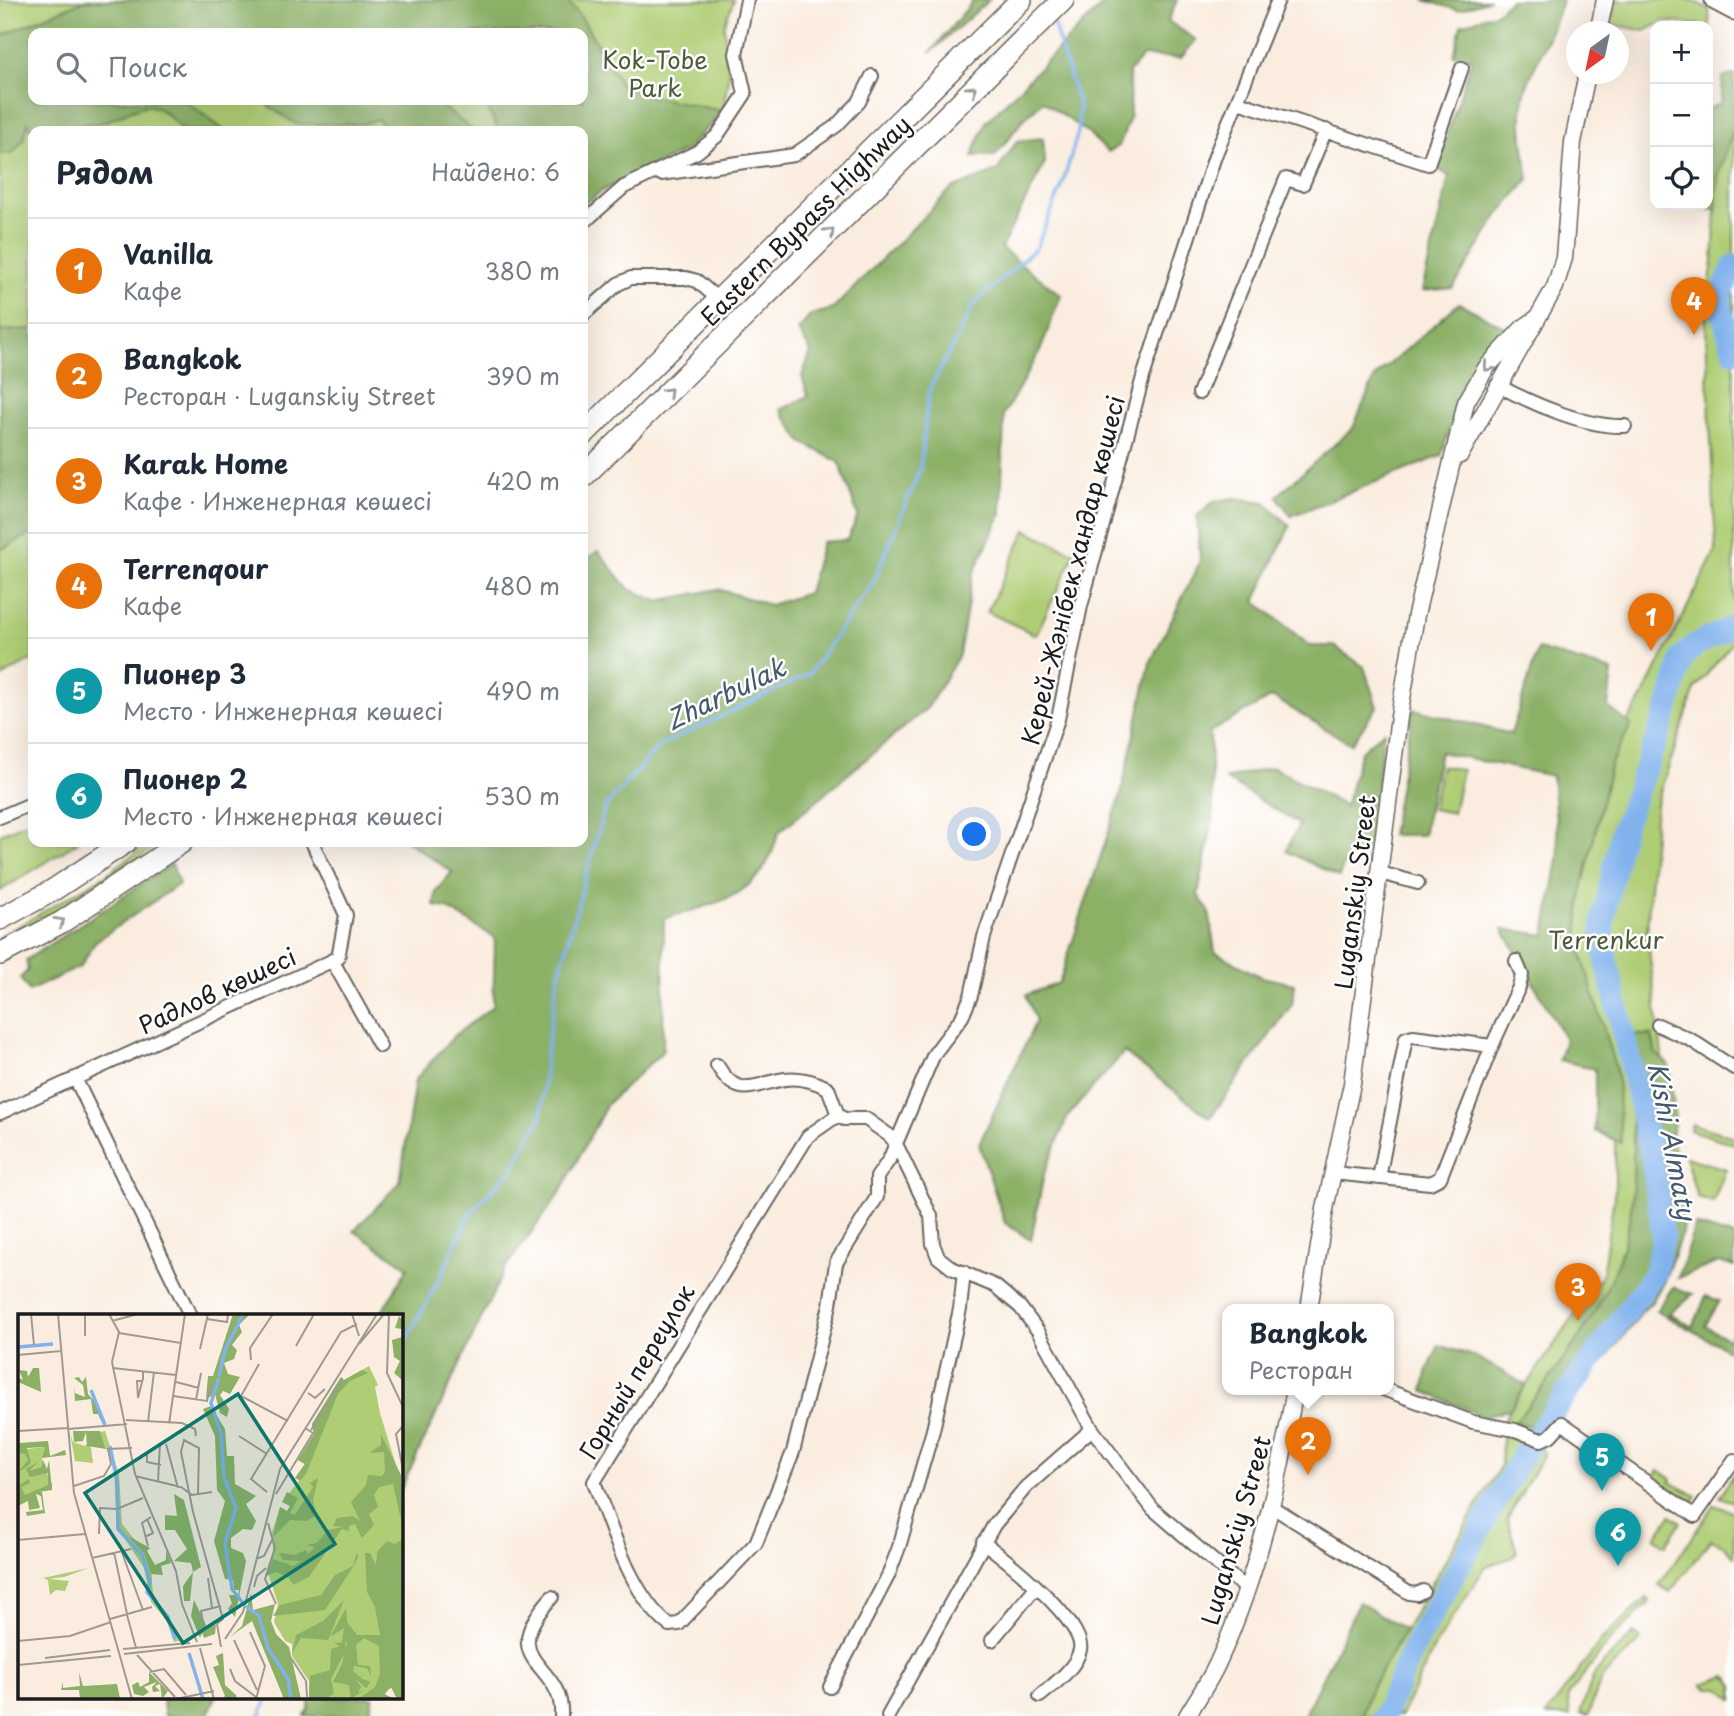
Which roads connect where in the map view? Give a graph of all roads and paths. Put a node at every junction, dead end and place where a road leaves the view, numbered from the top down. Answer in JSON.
{"nodes":[{"id":1,"x":1021,"y":0,"type":"edge"},
{"id":2,"x":1063,"y":0,"type":"edge"},
{"id":3,"x":1278,"y":0,"type":"edge"},
{"id":4,"x":1605,"y":0,"type":"edge"},
{"id":5,"x":1715,"y":0,"type":"edge"},
{"id":6,"x":746,"y":1,"type":"edge"},
{"id":7,"x":1734,"y":9,"type":"edge"},
{"id":8,"x":1600,"y":21,"type":"edge"},
{"id":9,"x":1462,"y":68,"type":"dead end"},
{"id":10,"x":872,"y":76,"type":"dead end"},
{"id":11,"x":1585,"y":84,"type":"edge"},
{"id":12,"x":1238,"y":102,"type":"junction"},
{"id":13,"x":1325,"y":131,"type":"junction"},
{"id":14,"x":653,"y":175,"type":"junction"},
{"id":15,"x":588,"y":219,"type":"edge"},
{"id":16,"x":719,"y":300,"type":"junction"},
{"id":17,"x":588,"y":311,"type":"edge"},
{"id":18,"x":1536,"y":319,"type":"junction"},
{"id":19,"x":1497,"y":385,"type":"junction"},
{"id":20,"x":1199,"y":393,"type":"dead end"},
{"id":21,"x":1625,"y":426,"type":"dead end"},
{"id":22,"x":588,"y":430,"type":"edge"},
{"id":23,"x":588,"y":472,"type":"edge"},
{"id":24,"x":1449,"y":483,"type":"junction"},
{"id":25,"x":28,"y":805,"type":"edge"},
{"id":26,"x":0,"y":817,"type":"edge"},
{"id":27,"x":118,"y":847,"type":"edge"},
{"id":28,"x":174,"y":847,"type":"edge"},
{"id":29,"x":314,"y":847,"type":"edge"},
{"id":30,"x":1380,"y":873,"type":"junction"},
{"id":31,"x":1418,"y":883,"type":"dead end"},
{"id":32,"x":0,"y":919,"type":"edge"},
{"id":33,"x":0,"y":954,"type":"edge"},
{"id":34,"x":332,"y":960,"type":"junction"},
{"id":35,"x":1516,"y":961,"type":"dead end"},
{"id":36,"x":1658,"y":1025,"type":"dead end"},
{"id":37,"x":380,"y":1046,"type":"dead end"},
{"id":38,"x":1492,"y":1046,"type":"junction"},
{"id":39,"x":717,"y":1065,"type":"dead end"},
{"id":40,"x":1734,"y":1068,"type":"edge"},
{"id":41,"x":75,"y":1078,"type":"junction"},
{"id":42,"x":0,"y":1113,"type":"edge"},
{"id":43,"x":838,"y":1115,"type":"junction"},
{"id":44,"x":896,"y":1144,"type":"junction"},
{"id":45,"x":1333,"y":1173,"type":"junction"},
{"id":46,"x":1379,"y":1178,"type":"junction"},
{"id":47,"x":964,"y":1272,"type":"junction"},
{"id":48,"x":1310,"y":1304,"type":"edge"},
{"id":49,"x":190,"y":1314,"type":"edge"},
{"id":50,"x":1394,"y":1393,"type":"edge"},
{"id":51,"x":1294,"y":1395,"type":"edge"},
{"id":52,"x":1092,"y":1429,"type":"junction"},
{"id":53,"x":1734,"y":1460,"type":"edge"},
{"id":54,"x":1269,"y":1505,"type":"junction"},
{"id":55,"x":983,"y":1542,"type":"junction"},
{"id":56,"x":1036,"y":1587,"type":"junction"},
{"id":57,"x":1246,"y":1589,"type":"junction"},
{"id":58,"x":1423,"y":1591,"type":"dead end"},
{"id":59,"x":552,"y":1597,"type":"dead end"},
{"id":60,"x":992,"y":1640,"type":"dead end"},
{"id":61,"x":830,"y":1687,"type":"dead end"},
{"id":62,"x":1040,"y":1696,"type":"dead end"},
{"id":63,"x":561,"y":1716,"type":"edge"},
{"id":64,"x":888,"y":1716,"type":"edge"},
{"id":65,"x":1187,"y":1716,"type":"edge"}],
"edges":[{"from":1,"to":16,"type":"main road","name":"Eastern Bypass Highway"},
{"from":23,"to":2,"type":"main road","name":"Eastern Bypass Highway","one_way":true},
{"from":3,"to":12,"type":"street","name":"Керей-Жәнібек хандар көшесі"},
{"from":4,"to":8,"type":"street"},
{"from":5,"to":7,"type":"main road"},
{"from":6,"to":14,"type":"street"},
{"from":9,"to":13,"type":"street"},
{"from":10,"to":14,"type":"street"},
{"from":11,"to":18,"type":"street","name":"Luganskiy Street"},
{"from":12,"to":13,"type":"street"},
{"from":12,"to":44,"type":"street","name":"Керей-Жәнібек хандар көшесі"},
{"from":13,"to":20,"type":"street"},
{"from":14,"to":15,"type":"street"},
{"from":16,"to":17,"type":"street"},
{"from":16,"to":22,"type":"main road","name":"Eastern Bypass Highway"},
{"from":18,"to":19,"type":"street","name":"Luganskiy Street"},
{"from":18,"to":24,"type":"street","name":"Luganskiy Street","one_way":true},
{"from":19,"to":21,"type":"street"},
{"from":19,"to":24,"type":"street","name":"Luganskiy Street"},
{"from":24,"to":30,"type":"street","name":"Luganskiy Street"},
{"from":25,"to":26,"type":"street"},
{"from":27,"to":32,"type":"main road"},
{"from":33,"to":28,"type":"main road","one_way":true},
{"from":29,"to":34,"type":"street","name":"Радлов көшесі"},
{"from":30,"to":31,"type":"street"},
{"from":30,"to":45,"type":"street","name":"Luganskiy Street"},
{"from":34,"to":37,"type":"street"},
{"from":34,"to":41,"type":"street","name":"Радлов көшесі"},
{"from":35,"to":38,"type":"street"},
{"from":36,"to":40,"type":"street"},
{"from":38,"to":46,"type":"street"},
{"from":38,"to":46,"type":"street"},
{"from":39,"to":43,"type":"street"},
{"from":41,"to":42,"type":"street","name":"Радлов көшесі"},
{"from":41,"to":49,"type":"street"},
{"from":43,"to":44,"type":"street"},
{"from":43,"to":44,"type":"street","name":"Горный переулок"},
{"from":44,"to":47,"type":"street"},
{"from":45,"to":46,"type":"street"},
{"from":45,"to":48,"type":"street","name":"Luganskiy Street"},
{"from":47,"to":52,"type":"street"},
{"from":47,"to":61,"type":"street"},
{"from":50,"to":53,"type":"street"},
{"from":51,"to":54,"type":"street","name":"Luganskiy Street"},
{"from":52,"to":55,"type":"street"},
{"from":52,"to":57,"type":"street"},
{"from":54,"to":57,"type":"street","name":"Luganskiy Street"},
{"from":54,"to":58,"type":"street"},
{"from":55,"to":56,"type":"street"},
{"from":55,"to":64,"type":"street"},
{"from":56,"to":60,"type":"street"},
{"from":56,"to":62,"type":"street"},
{"from":57,"to":65,"type":"street","name":"Luganskiy Street"},
{"from":59,"to":63,"type":"street"}]}
